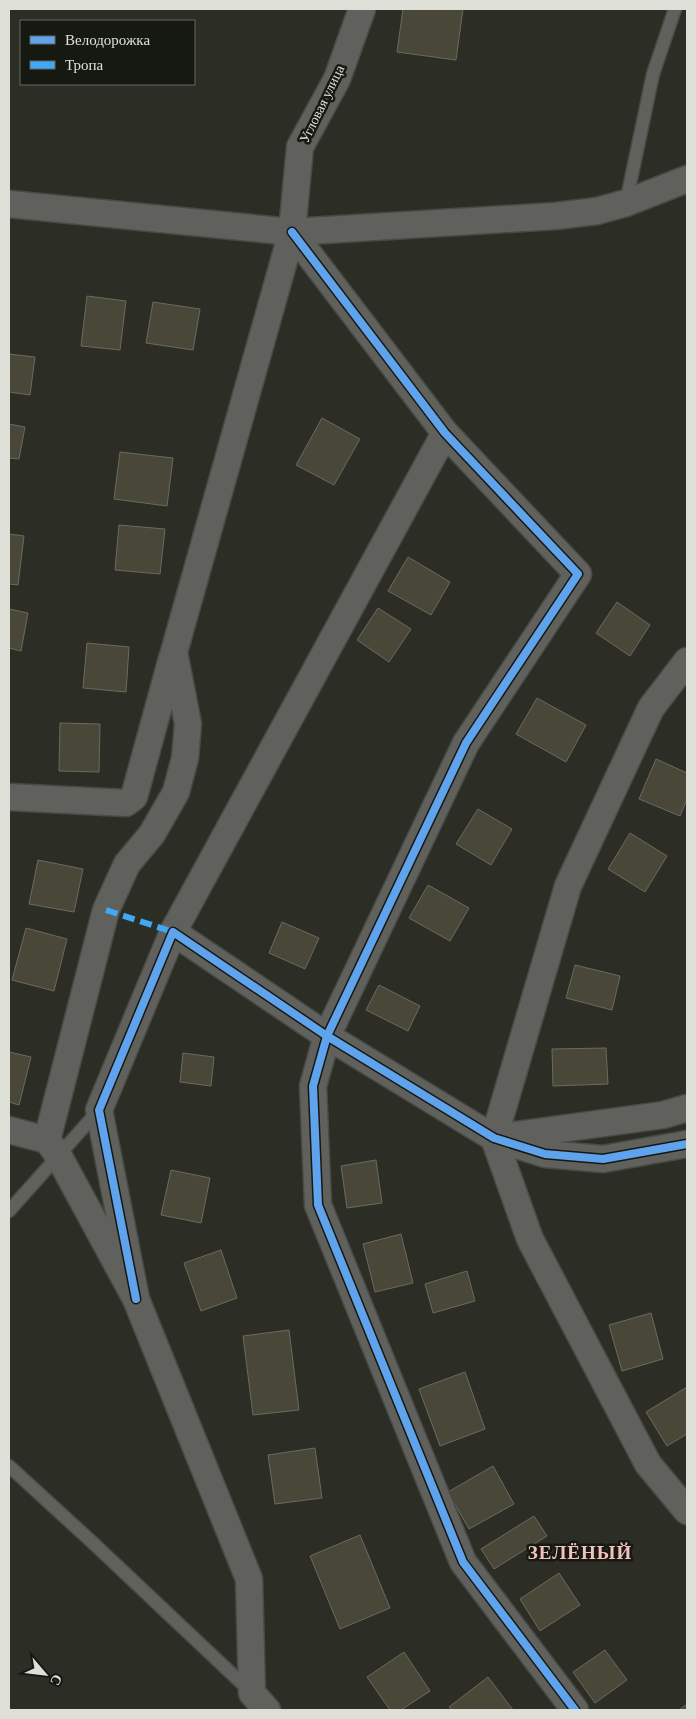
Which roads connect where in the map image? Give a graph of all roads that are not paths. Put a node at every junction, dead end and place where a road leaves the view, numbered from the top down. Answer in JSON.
{"nodes":[{"id":1,"x":362,"y":9,"type":"edge"},
{"id":2,"x":675,"y":9,"type":"edge"},
{"id":3,"x":687,"y":179,"type":"edge"},
{"id":4,"x":626,"y":203,"type":"junction"},
{"id":5,"x":9,"y":204,"type":"edge"},
{"id":6,"x":292,"y":232,"type":"junction"},
{"id":7,"x":445,"y":433,"type":"junction"},
{"id":8,"x":174,"y":652,"type":"junction"},
{"id":9,"x":687,"y":661,"type":"edge"},
{"id":10,"x":9,"y":797,"type":"edge"},
{"id":11,"x":172,"y":932,"type":"junction"},
{"id":12,"x":327,"y":1036,"type":"junction"},
{"id":13,"x":687,"y":1108,"type":"edge"},
{"id":14,"x":99,"y":1110,"type":"junction"},
{"id":15,"x":9,"y":1130,"type":"edge"},
{"id":16,"x":494,"y":1138,"type":"junction"},
{"id":17,"x":687,"y":1144,"type":"edge"},
{"id":18,"x":52,"y":1148,"type":"junction"},
{"id":19,"x":9,"y":1211,"type":"edge"},
{"id":20,"x":136,"y":1299,"type":"junction"},
{"id":21,"x":9,"y":1466,"type":"edge"},
{"id":22,"x":687,"y":1511,"type":"edge"},
{"id":23,"x":260,"y":1702,"type":"edge"},
{"id":24,"x":575,"y":1710,"type":"edge"}],
"edges":[{"from":1,"to":6,"type":"street","name":"Угловая улица"},
{"from":2,"to":4,"type":"lane"},
{"from":3,"to":4,"type":"street"},
{"from":4,"to":6,"type":"street"},
{"from":5,"to":6,"type":"street"},
{"from":6,"to":7,"type":"street"},
{"from":6,"to":8,"type":"street","name":"Угловая улица"},
{"from":7,"to":11,"type":"street"},
{"from":7,"to":12,"type":"street"},
{"from":8,"to":10,"type":"street","name":"Угловая улица"},
{"from":8,"to":18,"type":"street"},
{"from":9,"to":16,"type":"street"},
{"from":11,"to":12,"type":"street"},
{"from":11,"to":14,"type":"street"},
{"from":12,"to":16,"type":"street"},
{"from":12,"to":24,"type":"street"},
{"from":13,"to":16,"type":"street"},
{"from":14,"to":18,"type":"lane"},
{"from":14,"to":20,"type":"street"},
{"from":15,"to":18,"type":"street"},
{"from":16,"to":17,"type":"street"},
{"from":16,"to":22,"type":"street"},
{"from":18,"to":19,"type":"lane"},
{"from":18,"to":20,"type":"street"},
{"from":20,"to":23,"type":"street"},
{"from":21,"to":23,"type":"lane"}]}
